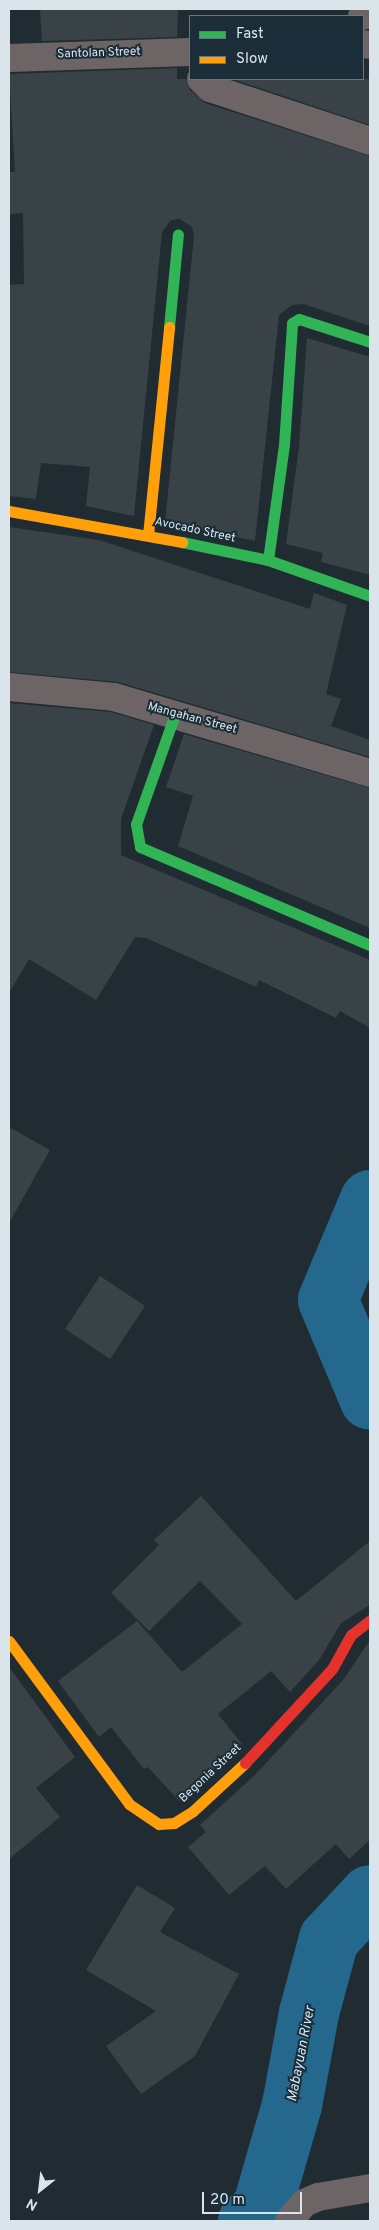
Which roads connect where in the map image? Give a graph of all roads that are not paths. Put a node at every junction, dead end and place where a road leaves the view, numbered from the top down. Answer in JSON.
{"nodes":[{"id":1,"x":189,"y":52,"type":"edge"},
{"id":2,"x":9,"y":58,"type":"edge"},
{"id":3,"x":202,"y":80,"type":"edge"},
{"id":4,"x":370,"y":141,"type":"edge"},
{"id":5,"x":178,"y":234,"type":"dead end"},
{"id":6,"x":370,"y":342,"type":"edge"},
{"id":7,"x":9,"y":511,"type":"edge"},
{"id":8,"x":148,"y":535,"type":"junction"},
{"id":9,"x":268,"y":560,"type":"junction"},
{"id":10,"x":370,"y":596,"type":"edge"},
{"id":11,"x":9,"y":687,"type":"edge"},
{"id":12,"x":175,"y":714,"type":"junction"},
{"id":13,"x":370,"y":773,"type":"edge"},
{"id":14,"x":370,"y":945,"type":"edge"},
{"id":15,"x":370,"y":1620,"type":"edge"},
{"id":16,"x":9,"y":1641,"type":"edge"},
{"id":17,"x":370,"y":2188,"type":"edge"},
{"id":18,"x":290,"y":2218,"type":"edge"}],
"edges":[{"from":1,"to":2,"type":"street","name":"Santolan Street"},
{"from":3,"to":4,"type":"street"},
{"from":5,"to":8,"type":"street"},
{"from":6,"to":9,"type":"street"},
{"from":7,"to":8,"type":"street","name":"Avocado Street"},
{"from":8,"to":9,"type":"street","name":"Avocado Street"},
{"from":9,"to":10,"type":"street","name":"Avocado Street"},
{"from":11,"to":12,"type":"street","name":"Mangahan Street"},
{"from":12,"to":13,"type":"street","name":"Mangahan Street"},
{"from":12,"to":14,"type":"street"},
{"from":15,"to":16,"type":"street","name":"Begonia Street"},
{"from":17,"to":18,"type":"street"}]}
